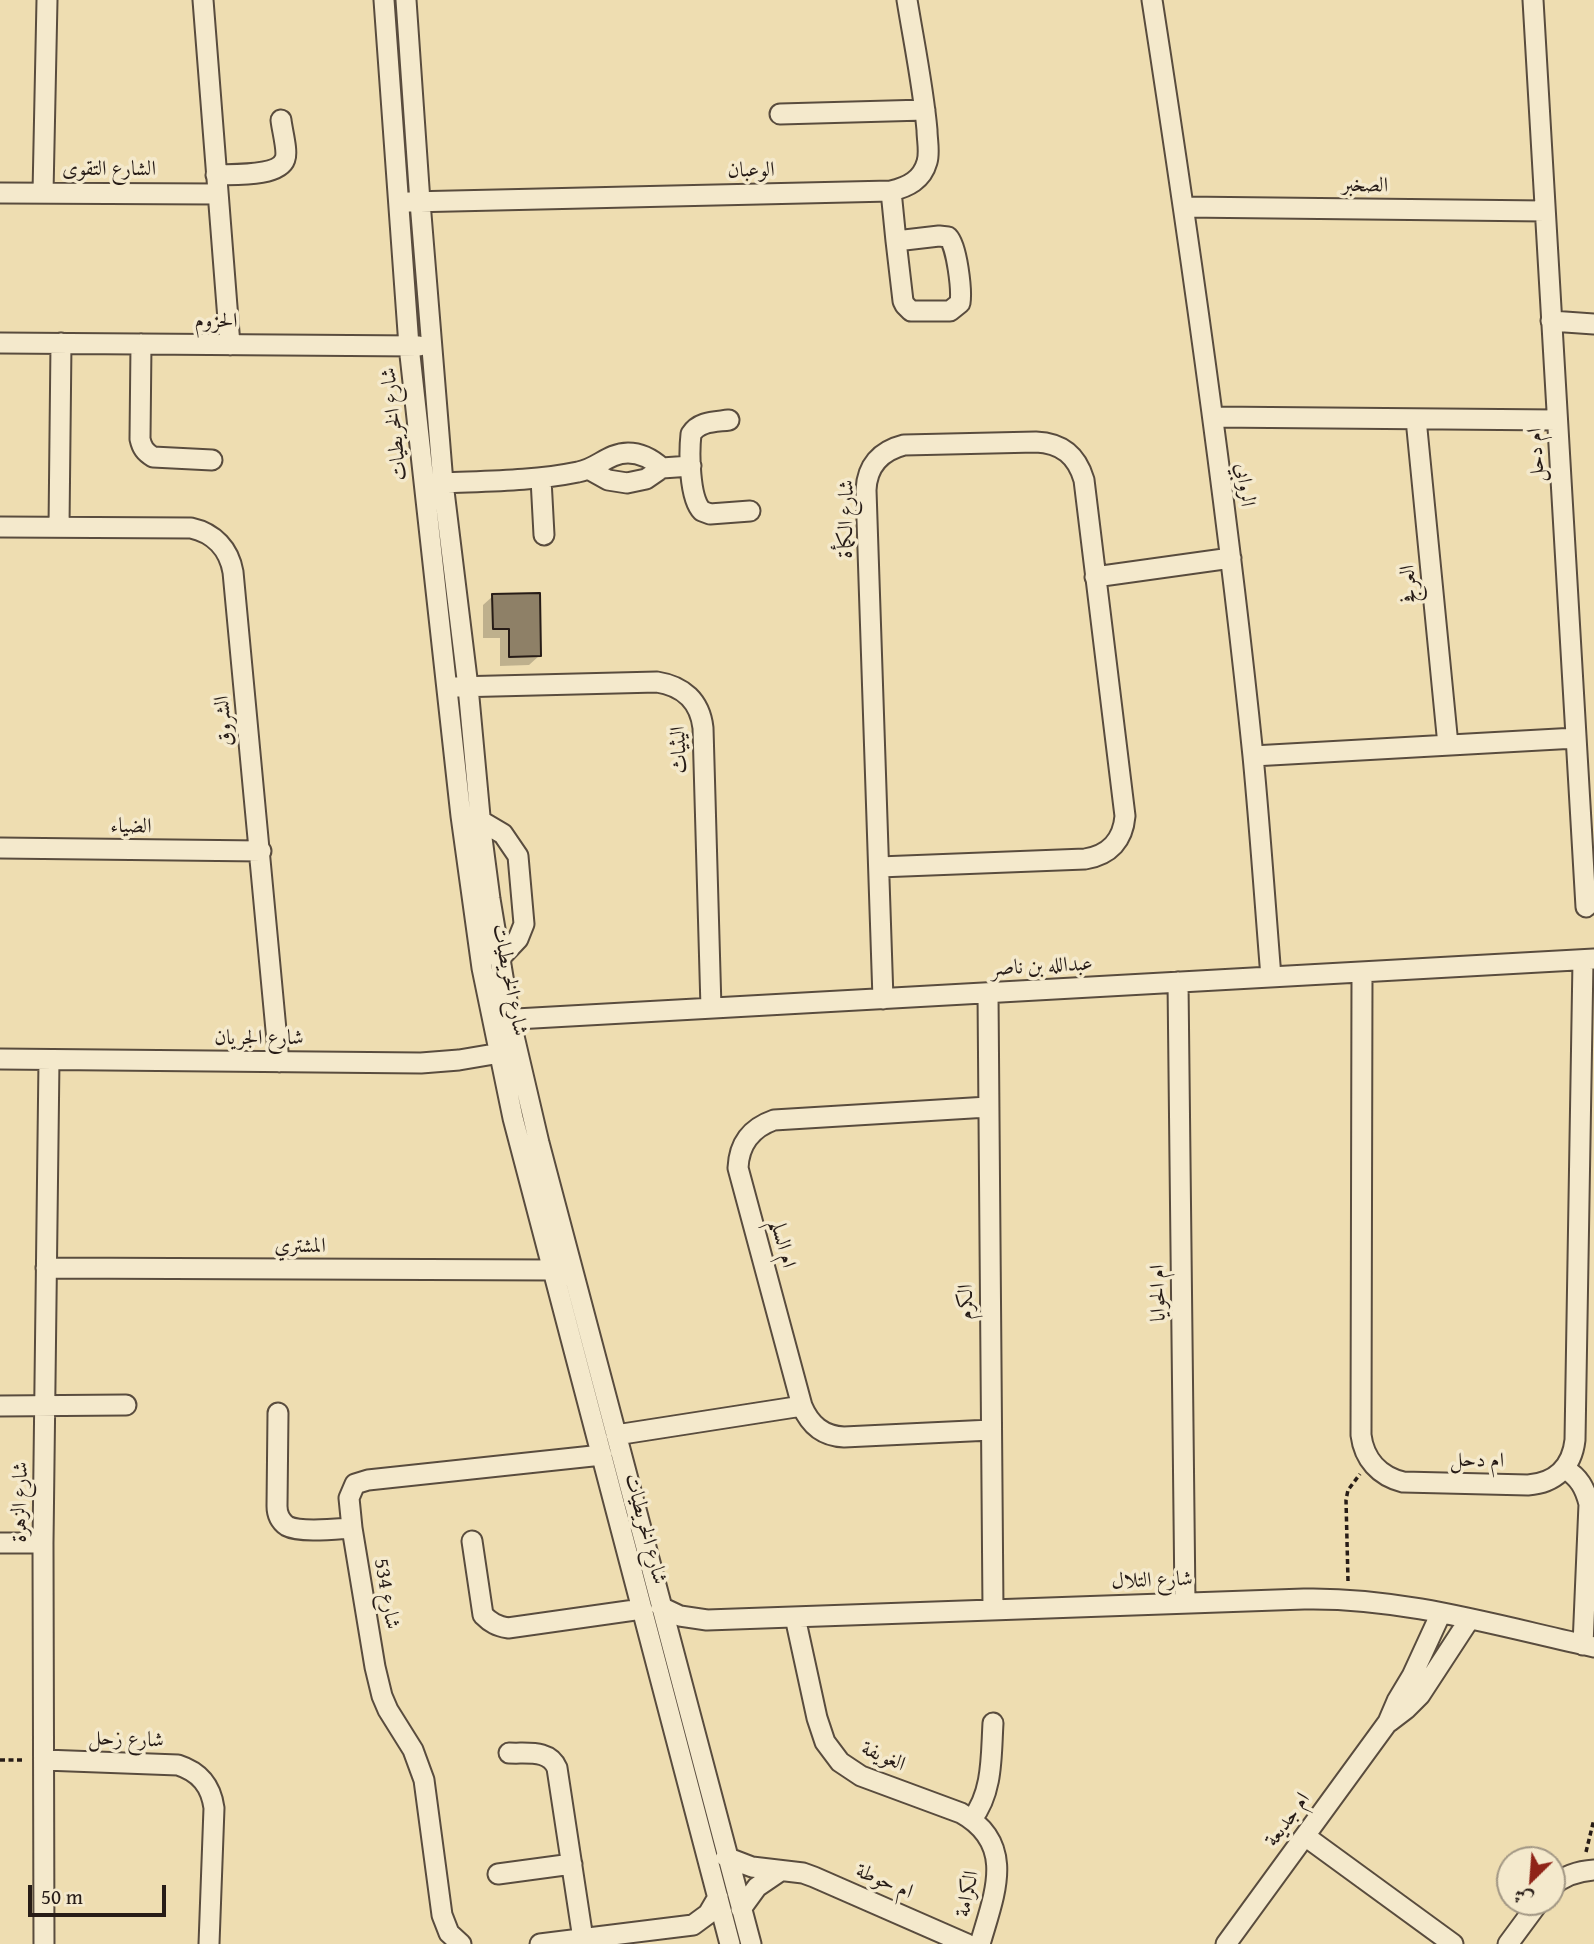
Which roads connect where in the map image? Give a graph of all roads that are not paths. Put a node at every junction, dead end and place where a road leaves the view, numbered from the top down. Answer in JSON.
{"nodes":[{"id":1,"x":47,"y":0,"type":"edge"},
{"id":2,"x":203,"y":0,"type":"edge"},
{"id":3,"x":384,"y":0,"type":"edge"},
{"id":4,"x":407,"y":0,"type":"edge"},
{"id":5,"x":907,"y":0,"type":"edge"},
{"id":6,"x":1152,"y":0,"type":"edge"},
{"id":7,"x":1533,"y":0,"type":"edge"},
{"id":8,"x":925,"y":110,"type":"junction"},
{"id":9,"x":780,"y":114,"type":"dead end"},
{"id":10,"x":281,"y":120,"type":"dead end"},
{"id":11,"x":217,"y":184,"type":"junction"},
{"id":12,"x":891,"y":191,"type":"junction"},
{"id":13,"x":0,"y":193,"type":"edge"},
{"id":14,"x":44,"y":193,"type":"junction"},
{"id":15,"x":420,"y":202,"type":"junction"},
{"id":16,"x":398,"y":203,"type":"junction"},
{"id":17,"x":1184,"y":207,"type":"junction"},
{"id":18,"x":1545,"y":211,"type":"junction"},
{"id":19,"x":896,"y":241,"type":"junction"},
{"id":20,"x":1551,"y":321,"type":"junction"},
{"id":21,"x":1594,"y":324,"type":"edge"},
{"id":22,"x":0,"y":343,"type":"edge"},
{"id":23,"x":61,"y":343,"type":"junction"},
{"id":24,"x":142,"y":344,"type":"junction"},
{"id":25,"x":230,"y":345,"type":"junction"},
{"id":26,"x":409,"y":346,"type":"junction"},
{"id":27,"x":432,"y":346,"type":"junction"},
{"id":28,"x":1213,"y":417,"type":"junction"},
{"id":29,"x":1416,"y":419,"type":"junction"},
{"id":30,"x":729,"y":420,"type":"dead end"},
{"id":31,"x":1557,"y":420,"type":"junction"},
{"id":32,"x":212,"y":460,"type":"dead end"},
{"id":33,"x":691,"y":466,"type":"junction"},
{"id":34,"x":662,"y":468,"type":"junction"},
{"id":35,"x":590,"y":470,"type":"junction"},
{"id":36,"x":541,"y":479,"type":"junction"},
{"id":37,"x":443,"y":484,"type":"junction"},
{"id":38,"x":750,"y":512,"type":"dead end"},
{"id":39,"x":0,"y":527,"type":"edge"},
{"id":40,"x":59,"y":527,"type":"junction"},
{"id":41,"x":544,"y":535,"type":"dead end"},
{"id":42,"x":1230,"y":558,"type":"junction"},
{"id":43,"x":1096,"y":577,"type":"junction"},
{"id":44,"x":447,"y":687,"type":"junction"},
{"id":45,"x":468,"y":687,"type":"junction"},
{"id":46,"x":1576,"y":738,"type":"junction"},
{"id":47,"x":1448,"y":746,"type":"junction"},
{"id":48,"x":1253,"y":757,"type":"junction"},
{"id":49,"x":481,"y":821,"type":"junction"},
{"id":50,"x":0,"y":848,"type":"edge"},
{"id":51,"x":261,"y":851,"type":"junction"},
{"id":52,"x":879,"y":867,"type":"junction"},
{"id":53,"x":1586,"y":907,"type":"dead end"},
{"id":54,"x":499,"y":959,"type":"junction"},
{"id":55,"x":1589,"y":960,"type":"edge"},
{"id":56,"x":1362,"y":972,"type":"junction"},
{"id":57,"x":1272,"y":977,"type":"junction"},
{"id":58,"x":1178,"y":982,"type":"junction"},
{"id":59,"x":988,"y":993,"type":"junction"},
{"id":60,"x":883,"y":999,"type":"junction"},
{"id":61,"x":711,"y":1008,"type":"junction"},
{"id":62,"x":502,"y":1020,"type":"junction"},
{"id":63,"x":508,"y":1051,"type":"junction"},
{"id":64,"x":0,"y":1059,"type":"edge"},
{"id":65,"x":49,"y":1060,"type":"junction"},
{"id":66,"x":279,"y":1062,"type":"junction"},
{"id":67,"x":988,"y":1107,"type":"junction"},
{"id":68,"x":46,"y":1269,"type":"junction"},
{"id":69,"x":554,"y":1270,"type":"junction"},
{"id":70,"x":126,"y":1405,"type":"dead end"},
{"id":71,"x":0,"y":1406,"type":"edge"},
{"id":72,"x":802,"y":1406,"type":"junction"},
{"id":73,"x":45,"y":1407,"type":"junction"},
{"id":74,"x":278,"y":1413,"type":"dead end"},
{"id":75,"x":991,"y":1430,"type":"junction"},
{"id":76,"x":616,"y":1435,"type":"junction"},
{"id":77,"x":602,"y":1455,"type":"junction"},
{"id":78,"x":1565,"y":1469,"type":"junction"},
{"id":79,"x":352,"y":1528,"type":"junction"},
{"id":80,"x":1592,"y":1531,"type":"edge"},
{"id":81,"x":472,"y":1541,"type":"dead end"},
{"id":82,"x":0,"y":1543,"type":"edge"},
{"id":83,"x":43,"y":1544,"type":"junction"},
{"id":84,"x":1185,"y":1603,"type":"junction"},
{"id":85,"x":652,"y":1608,"type":"junction"},
{"id":86,"x":993,"y":1610,"type":"junction"},
{"id":87,"x":1441,"y":1613,"type":"junction"},
{"id":88,"x":795,"y":1617,"type":"junction"},
{"id":89,"x":707,"y":1620,"type":"junction"},
{"id":90,"x":1469,"y":1620,"type":"junction"},
{"id":91,"x":1589,"y":1646,"type":"edge"},
{"id":92,"x":673,"y":1651,"type":"junction"},
{"id":93,"x":1388,"y":1722,"type":"junction"},
{"id":94,"x":993,"y":1723,"type":"dead end"},
{"id":95,"x":509,"y":1753,"type":"dead end"},
{"id":96,"x":44,"y":1760,"type":"junction"},
{"id":97,"x":972,"y":1819,"type":"junction"},
{"id":98,"x":1304,"y":1836,"type":"junction"},
{"id":99,"x":726,"y":1857,"type":"junction"},
{"id":100,"x":572,"y":1864,"type":"junction"},
{"id":101,"x":1587,"y":1870,"type":"edge"},
{"id":102,"x":779,"y":1871,"type":"junction"},
{"id":103,"x":498,"y":1874,"type":"dead end"},
{"id":104,"x":1566,"y":1877,"type":"edge"},
{"id":105,"x":718,"y":1897,"type":"junction"},
{"id":106,"x":741,"y":1909,"type":"junction"},
{"id":107,"x":1529,"y":1916,"type":"edge"},
{"id":108,"x":692,"y":1925,"type":"junction"},
{"id":109,"x":583,"y":1938,"type":"junction"},
{"id":110,"x":44,"y":1944,"type":"edge"},
{"id":111,"x":209,"y":1944,"type":"edge"},
{"id":112,"x":461,"y":1944,"type":"edge"},
{"id":113,"x":540,"y":1944,"type":"edge"},
{"id":114,"x":730,"y":1944,"type":"edge"},
{"id":115,"x":751,"y":1944,"type":"edge"},
{"id":116,"x":967,"y":1944,"type":"edge"},
{"id":117,"x":980,"y":1944,"type":"edge"},
{"id":118,"x":1226,"y":1944,"type":"edge"},
{"id":119,"x":1453,"y":1944,"type":"edge"},
{"id":120,"x":1508,"y":1944,"type":"edge"}],
"edges":[{"from":1,"to":14,"type":"street"},
{"from":2,"to":11,"type":"street"},
{"from":3,"to":16,"type":"street","name":"شارع الخريطيات"},
{"from":4,"to":15,"type":"street","name":"شارع الخريطيات"},
{"from":5,"to":8,"type":"street","name":"الوعبان"},
{"from":6,"to":17,"type":"street","name":"الروابي"},
{"from":7,"to":18,"type":"street","name":"ام دحل"},
{"from":8,"to":9,"type":"street"},
{"from":8,"to":12,"type":"street","name":"الوعبان"},
{"from":10,"to":11,"type":"street","name":"الشارع التقوى"},
{"from":11,"to":14,"type":"street","name":"الشارع التقوى"},
{"from":11,"to":25,"type":"street"},
{"from":12,"to":15,"type":"street","name":"الوعبان"},
{"from":12,"to":19,"type":"street"},
{"from":13,"to":14,"type":"street","name":"الشارع التقوى"},
{"from":15,"to":16,"type":"street","name":"الوعبان"},
{"from":15,"to":27,"type":"street","name":"شارع الخريطيات"},
{"from":16,"to":26,"type":"street","name":"شارع الخريطيات"},
{"from":17,"to":18,"type":"street","name":"الصخبر"},
{"from":17,"to":28,"type":"street","name":"الروابي"},
{"from":18,"to":20,"type":"street","name":"ام دحل"},
{"from":19,"to":19,"type":"street"},
{"from":20,"to":21,"type":"street"},
{"from":20,"to":31,"type":"street","name":"ام دحل"},
{"from":22,"to":23,"type":"street","name":"الحزوم"},
{"from":23,"to":24,"type":"street","name":"الحزوم"},
{"from":23,"to":40,"type":"street"},
{"from":24,"to":25,"type":"street","name":"الحزوم"},
{"from":24,"to":32,"type":"street"},
{"from":25,"to":26,"type":"street","name":"الحزوم"},
{"from":26,"to":27,"type":"street","name":"الحزوم"},
{"from":26,"to":44,"type":"street","name":"شارع الخريطيات"},
{"from":27,"to":37,"type":"street","name":"شارع الخريطيات"},
{"from":28,"to":29,"type":"street"},
{"from":28,"to":42,"type":"street","name":"الروابي"},
{"from":29,"to":31,"type":"street"},
{"from":29,"to":47,"type":"street","name":"العرفج"},
{"from":30,"to":33,"type":"street"},
{"from":31,"to":46,"type":"street","name":"ام دحل"},
{"from":33,"to":34,"type":"street"},
{"from":33,"to":38,"type":"street"},
{"from":34,"to":35,"type":"street"},
{"from":34,"to":35,"type":"street"},
{"from":35,"to":36,"type":"street"},
{"from":36,"to":37,"type":"street"},
{"from":36,"to":41,"type":"street"},
{"from":37,"to":45,"type":"street","name":"شارع الخريطيات"},
{"from":39,"to":40,"type":"street","name":"الشروق"},
{"from":40,"to":51,"type":"street","name":"الشروق"},
{"from":42,"to":43,"type":"street"},
{"from":42,"to":48,"type":"street","name":"الروابي"},
{"from":43,"to":52,"type":"street","name":"شارع الكمأة"},
{"from":43,"to":52,"type":"street","name":"شارع الكمأة"},
{"from":44,"to":45,"type":"street","name":"اليثياث"},
{"from":44,"to":62,"type":"street","name":"شارع الخريطيات"},
{"from":45,"to":49,"type":"street","name":"شارع الخريطيات"},
{"from":45,"to":61,"type":"street","name":"اليثياث"},
{"from":46,"to":47,"type":"street"},
{"from":46,"to":53,"type":"street","name":"ام دحل"},
{"from":47,"to":48,"type":"street"},
{"from":48,"to":57,"type":"street","name":"الروابي"},
{"from":49,"to":54,"type":"street","name":"شارع الخريطيات"},
{"from":49,"to":54,"type":"street"},
{"from":50,"to":51,"type":"street","name":"الضياء"},
{"from":51,"to":66,"type":"street","name":"الشروق"},
{"from":52,"to":60,"type":"street","name":"شارع الكمأة"},
{"from":54,"to":62,"type":"street","name":"شارع الخريطيات"},
{"from":55,"to":56,"type":"street","name":"عبدالله بن ناصر"},
{"from":55,"to":78,"type":"street"},
{"from":56,"to":57,"type":"street","name":"عبدالله بن ناصر"},
{"from":56,"to":78,"type":"street","name":"ام دحل"},
{"from":57,"to":58,"type":"street","name":"عبدالله بن ناصر"},
{"from":58,"to":59,"type":"street","name":"عبدالله بن ناصر"},
{"from":58,"to":84,"type":"street","name":"ام الحوايا"},
{"from":59,"to":60,"type":"street","name":"عبدالله بن ناصر"},
{"from":59,"to":67,"type":"street","name":"الكرم"},
{"from":60,"to":61,"type":"street","name":"عبدالله بن ناصر"},
{"from":61,"to":62,"type":"street","name":"عبدالله بن ناصر"},
{"from":62,"to":63,"type":"street","name":"شارع الخريطيات"},
{"from":63,"to":66,"type":"street","name":"شارع الجريان"},
{"from":63,"to":69,"type":"street","name":"شارع الخريطيات"},
{"from":63,"to":76,"type":"street","name":"شارع الخريطيات"},
{"from":64,"to":65,"type":"street","name":"شارع الجريان"},
{"from":65,"to":66,"type":"street","name":"شارع الجريان"},
{"from":65,"to":68,"type":"street","name":"شارع الزهرة"},
{"from":67,"to":72,"type":"street","name":"ام السلم"},
{"from":67,"to":75,"type":"street","name":"الكرم"},
{"from":68,"to":69,"type":"street","name":"المشتري"},
{"from":68,"to":73,"type":"street","name":"شارع الزهرة"},
{"from":69,"to":77,"type":"street","name":"شارع الخريطيات"},
{"from":70,"to":73,"type":"street"},
{"from":71,"to":73,"type":"street"},
{"from":72,"to":75,"type":"street","name":"ام السلم"},
{"from":72,"to":76,"type":"street"},
{"from":73,"to":83,"type":"street","name":"شارع الزهرة"},
{"from":74,"to":79,"type":"street"},
{"from":75,"to":86,"type":"street","name":"الكرم"},
{"from":76,"to":85,"type":"street","name":"شارع الخريطيات"},
{"from":77,"to":79,"type":"street","name":"شارع 534"},
{"from":77,"to":85,"type":"street","name":"شارع الخريطيات"},
{"from":78,"to":80,"type":"street"},
{"from":79,"to":112,"type":"street","name":"شارع 534"},
{"from":80,"to":91,"type":"street"},
{"from":81,"to":85,"type":"street"},
{"from":82,"to":83,"type":"street"},
{"from":83,"to":96,"type":"street","name":"شارع الزهرة"},
{"from":84,"to":86,"type":"street","name":"شارع التلال"},
{"from":84,"to":87,"type":"street","name":"شارع التلال"},
{"from":85,"to":89,"type":"street","name":"شارع التلال"},
{"from":85,"to":92,"type":"street","name":"شارع الخريطيات"},
{"from":85,"to":105,"type":"street","name":"شارع الخريطيات"},
{"from":86,"to":88,"type":"street","name":"شارع التلال"},
{"from":87,"to":90,"type":"street","name":"شارع التلال"},
{"from":87,"to":93,"type":"street","name":"ام جديعة"},
{"from":88,"to":89,"type":"street","name":"شارع التلال"},
{"from":88,"to":97,"type":"street","name":"الغويفة"},
{"from":89,"to":92,"type":"street"},
{"from":90,"to":91,"type":"street","name":"شارع التلال"},
{"from":90,"to":93,"type":"street","name":"ام جديعة"},
{"from":92,"to":99,"type":"street","name":"شارع الخريطيات"},
{"from":93,"to":98,"type":"street","name":"ام جديعة"},
{"from":94,"to":97,"type":"street"},
{"from":95,"to":100,"type":"street"},
{"from":96,"to":110,"type":"street","name":"شارع الزهرة"},
{"from":96,"to":111,"type":"street","name":"شارع زحل"},
{"from":97,"to":117,"type":"street","name":"الكرامة"},
{"from":98,"to":118,"type":"street","name":"ام جديعة"},
{"from":98,"to":119,"type":"street"},
{"from":99,"to":102,"type":"street","name":"ام حوطة"},
{"from":99,"to":106,"type":"street","name":"شارع الخريطيات"},
{"from":100,"to":103,"type":"street"},
{"from":100,"to":109,"type":"street"},
{"from":101,"to":104,"type":"street"},
{"from":102,"to":106,"type":"street"},
{"from":102,"to":116,"type":"street","name":"ام حوطة"},
{"from":105,"to":108,"type":"street"},
{"from":105,"to":114,"type":"street","name":"شارع الخريطيات"},
{"from":106,"to":115,"type":"street","name":"شارع الخريطيات"},
{"from":107,"to":120,"type":"street"},
{"from":108,"to":109,"type":"street"},
{"from":108,"to":114,"type":"street"},
{"from":109,"to":113,"type":"street"}]}
